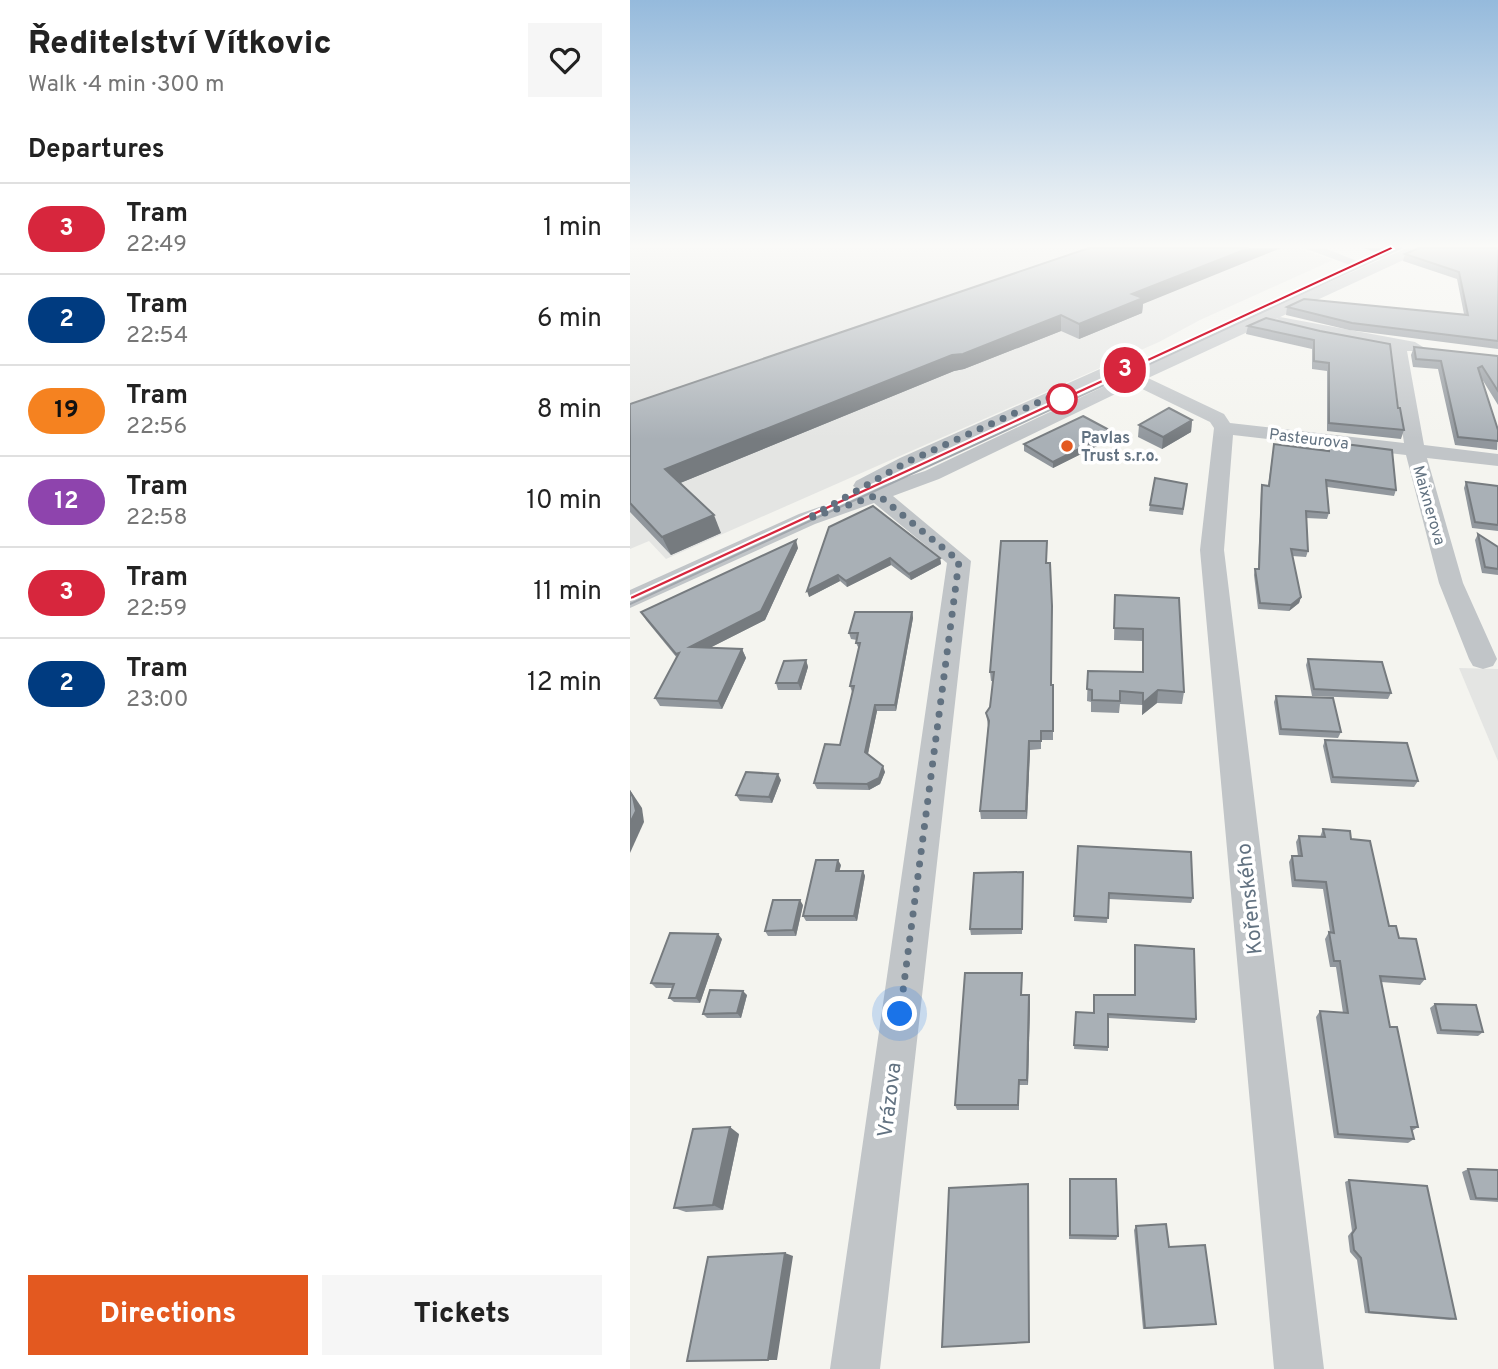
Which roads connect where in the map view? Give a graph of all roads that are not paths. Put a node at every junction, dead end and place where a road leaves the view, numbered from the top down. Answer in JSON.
{"nodes":[{"id":1,"x":1236,"y":312,"type":"edge"},
{"id":2,"x":1274,"y":312,"type":"edge"},
{"id":3,"x":1263,"y":317,"type":"junction"},
{"id":4,"x":1398,"y":345,"type":"junction"},
{"id":5,"x":1435,"y":350,"type":"edge"},
{"id":6,"x":1133,"y":378,"type":"junction"},
{"id":7,"x":1224,"y":428,"type":"junction"},
{"id":8,"x":1415,"y":450,"type":"junction"},
{"id":9,"x":1498,"y":460,"type":"edge"},
{"id":10,"x":878,"y":495,"type":"junction"},
{"id":11,"x":807,"y":519,"type":"junction"},
{"id":12,"x":630,"y":600,"type":"edge"},
{"id":13,"x":1483,"y":659,"type":"dead end"},
{"id":14,"x":855,"y":1369,"type":"edge"},
{"id":15,"x":1299,"y":1369,"type":"edge"}],
"edges":[{"from":1,"to":11,"type":"street"},
{"from":2,"to":3,"type":"street"},
{"from":3,"to":4,"type":"street"},
{"from":3,"to":6,"type":"street"},
{"from":4,"to":5,"type":"street"},
{"from":4,"to":8,"type":"street","name":"Maixnerova"},
{"from":6,"to":7,"type":"street","name":"Pasteurova"},
{"from":6,"to":10,"type":"street"},
{"from":7,"to":8,"type":"street","name":"Pasteurova"},
{"from":7,"to":15,"type":"street","name":"Kořenského"},
{"from":8,"to":9,"type":"street","name":"Pasteurova"},
{"from":8,"to":13,"type":"street","name":"Maixnerova"},
{"from":10,"to":11,"type":"street"},
{"from":10,"to":14,"type":"street","name":"Vrázova"},
{"from":11,"to":12,"type":"street"}]}
